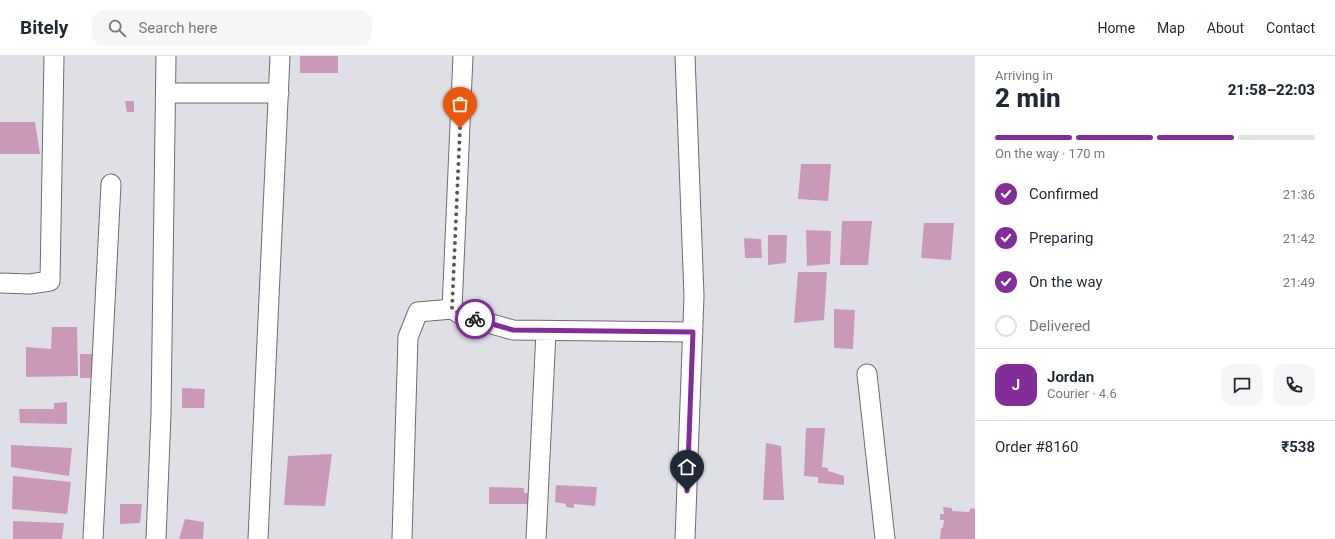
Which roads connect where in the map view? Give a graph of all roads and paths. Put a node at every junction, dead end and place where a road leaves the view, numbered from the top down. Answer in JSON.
{"nodes":[{"id":1,"x":54,"y":56,"type":"edge"},
{"id":2,"x":166,"y":56,"type":"edge"},
{"id":3,"x":280,"y":56,"type":"edge"},
{"id":4,"x":463,"y":56,"type":"edge"},
{"id":5,"x":685,"y":56,"type":"edge"},
{"id":6,"x":166,"y":93,"type":"junction"},
{"id":7,"x":279,"y":93,"type":"junction"},
{"id":8,"x":111,"y":184,"type":"dead end"},
{"id":9,"x":0,"y":283,"type":"edge"},
{"id":10,"x":452,"y":309,"type":"junction"},
{"id":11,"x":546,"y":332,"type":"junction"},
{"id":12,"x":693,"y":332,"type":"junction"},
{"id":13,"x":867,"y":374,"type":"dead end"},
{"id":14,"x":93,"y":539,"type":"edge"},
{"id":15,"x":156,"y":539,"type":"edge"},
{"id":16,"x":258,"y":539,"type":"edge"},
{"id":17,"x":402,"y":539,"type":"edge"},
{"id":18,"x":536,"y":539,"type":"edge"},
{"id":19,"x":685,"y":539,"type":"edge"},
{"id":20,"x":885,"y":539,"type":"edge"}],
"edges":[{"from":1,"to":9,"type":"street"},
{"from":2,"to":6,"type":"street"},
{"from":3,"to":7,"type":"street"},
{"from":4,"to":10,"type":"street"},
{"from":5,"to":12,"type":"street"},
{"from":6,"to":7,"type":"street"},
{"from":6,"to":15,"type":"street"},
{"from":7,"to":16,"type":"street"},
{"from":8,"to":14,"type":"street"},
{"from":10,"to":11,"type":"street"},
{"from":10,"to":17,"type":"street"},
{"from":11,"to":12,"type":"street"},
{"from":11,"to":18,"type":"street"},
{"from":12,"to":19,"type":"street"},
{"from":13,"to":20,"type":"street"}]}
